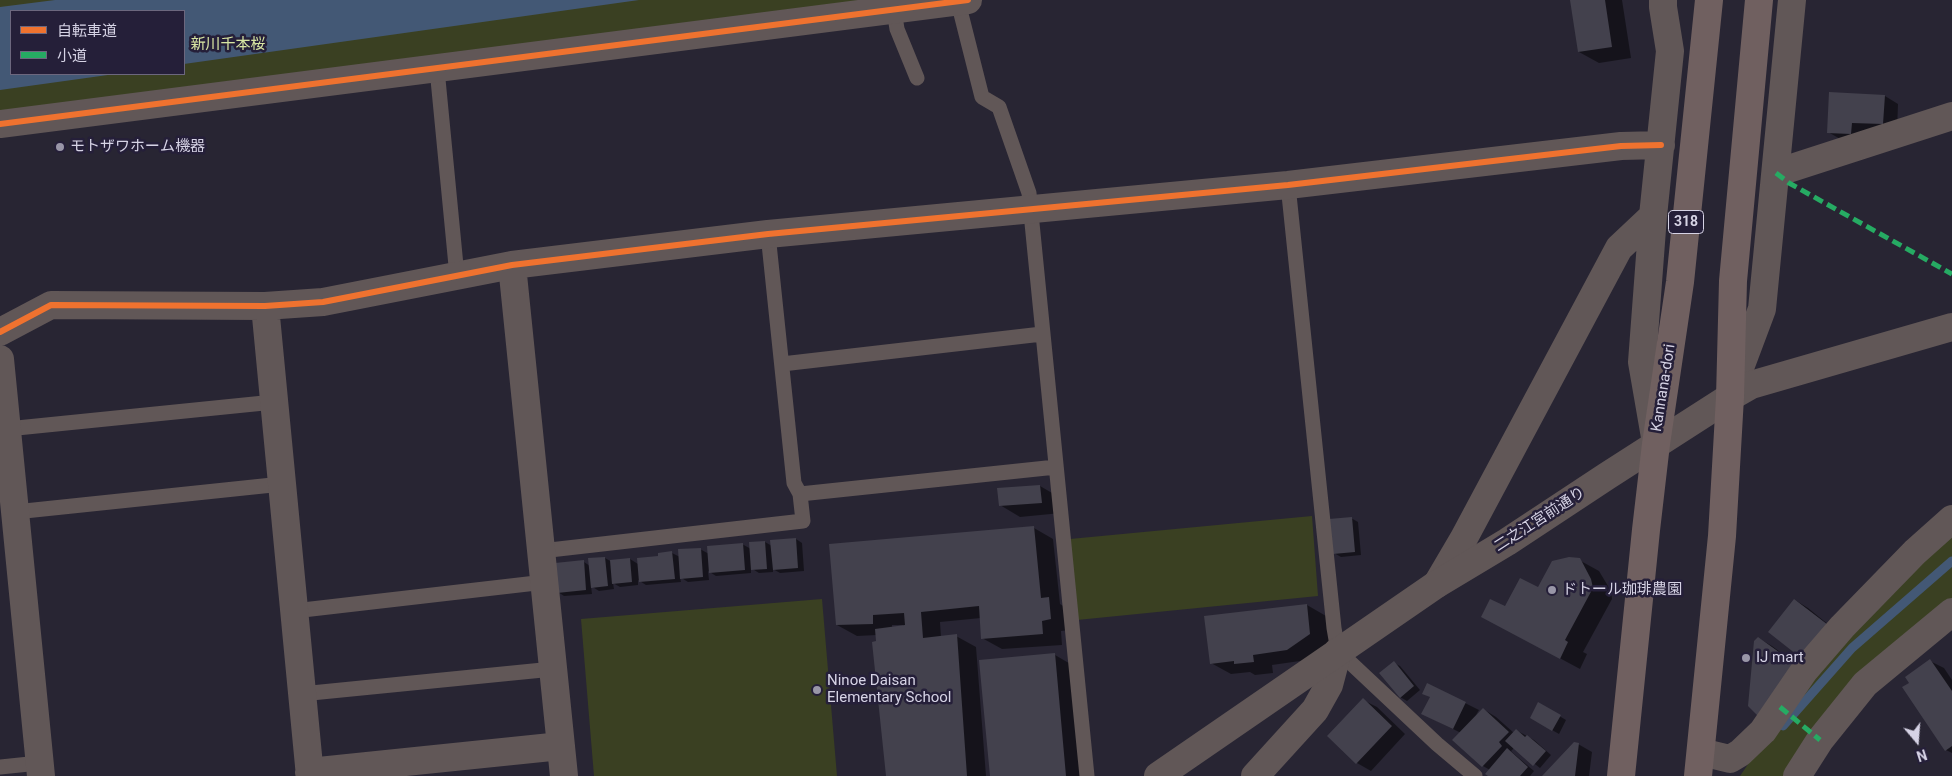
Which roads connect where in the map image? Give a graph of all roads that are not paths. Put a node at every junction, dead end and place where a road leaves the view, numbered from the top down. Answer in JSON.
{"nodes":[{"id":1,"x":1664,"y":0,"type":"edge"},
{"id":2,"x":1709,"y":0,"type":"edge"},
{"id":3,"x":1758,"y":0,"type":"edge"},
{"id":4,"x":1792,"y":0,"type":"edge"},
{"id":5,"x":963,"y":1,"type":"edge"},
{"id":6,"x":894,"y":10,"type":"junction"},
{"id":7,"x":437,"y":69,"type":"junction"},
{"id":8,"x":917,"y":78,"type":"dead end"},
{"id":9,"x":1952,"y":116,"type":"edge"},
{"id":10,"x":0,"y":124,"type":"edge"},
{"id":11,"x":1661,"y":145,"type":"junction"},
{"id":12,"x":1776,"y":173,"type":"junction"},
{"id":13,"x":1288,"y":185,"type":"junction"},
{"id":14,"x":1030,"y":211,"type":"junction"},
{"id":15,"x":1653,"y":216,"type":"junction"},
{"id":16,"x":768,"y":234,"type":"junction"},
{"id":17,"x":512,"y":265,"type":"junction"},
{"id":18,"x":457,"y":276,"type":"junction"},
{"id":19,"x":265,"y":306,"type":"junction"},
{"id":20,"x":1952,"y":327,"type":"edge"},
{"id":21,"x":0,"y":332,"type":"edge"},
{"id":22,"x":1042,"y":334,"type":"junction"},
{"id":23,"x":0,"y":359,"type":"edge"},
{"id":24,"x":782,"y":364,"type":"junction"},
{"id":25,"x":1730,"y":397,"type":"junction"},
{"id":26,"x":274,"y":402,"type":"junction"},
{"id":27,"x":7,"y":430,"type":"junction"},
{"id":28,"x":1656,"y":444,"type":"junction"},
{"id":29,"x":1056,"y":468,"type":"junction"},
{"id":30,"x":282,"y":484,"type":"junction"},
{"id":31,"x":800,"y":494,"type":"junction"},
{"id":32,"x":15,"y":512,"type":"junction"},
{"id":33,"x":1952,"y":519,"type":"edge"},
{"id":34,"x":542,"y":551,"type":"junction"},
{"id":35,"x":545,"y":582,"type":"junction"},
{"id":36,"x":1437,"y":584,"type":"junction"},
{"id":37,"x":294,"y":611,"type":"junction"},
{"id":38,"x":1952,"y":612,"type":"edge"},
{"id":39,"x":1338,"y":651,"type":"junction"},
{"id":40,"x":553,"y":669,"type":"junction"},
{"id":41,"x":301,"y":694,"type":"junction"},
{"id":42,"x":561,"y":746,"type":"junction"},
{"id":43,"x":1700,"y":764,"type":"edge"},
{"id":44,"x":0,"y":767,"type":"edge"},
{"id":45,"x":40,"y":769,"type":"edge"},
{"id":46,"x":310,"y":774,"type":"edge"},
{"id":47,"x":1260,"y":774,"type":"edge"},
{"id":48,"x":564,"y":776,"type":"edge"},
{"id":49,"x":1087,"y":776,"type":"edge"},
{"id":50,"x":1158,"y":776,"type":"edge"},
{"id":51,"x":1475,"y":776,"type":"edge"},
{"id":52,"x":1621,"y":776,"type":"edge"},
{"id":53,"x":1798,"y":776,"type":"edge"}],
"edges":[{"from":1,"to":11,"type":"street"},
{"from":2,"to":28,"type":"main road","name":"Kannana-dori","number":"318"},
{"from":3,"to":25,"type":"main road"},
{"from":4,"to":12,"type":"street"},
{"from":5,"to":6,"type":"street"},
{"from":5,"to":14,"type":"lane"},
{"from":6,"to":7,"type":"street"},
{"from":6,"to":8,"type":"lane"},
{"from":7,"to":10,"type":"street"},
{"from":7,"to":18,"type":"lane"},
{"from":9,"to":12,"type":"street"},
{"from":11,"to":13,"type":"street"},
{"from":11,"to":15,"type":"street"},
{"from":12,"to":25,"type":"street"},
{"from":13,"to":14,"type":"street"},
{"from":13,"to":39,"type":"lane"},
{"from":14,"to":16,"type":"street"},
{"from":14,"to":22,"type":"lane"},
{"from":15,"to":28,"type":"street"},
{"from":15,"to":36,"type":"street"},
{"from":16,"to":17,"type":"street"},
{"from":16,"to":24,"type":"lane"},
{"from":17,"to":18,"type":"street"},
{"from":17,"to":34,"type":"street"},
{"from":18,"to":19,"type":"street"},
{"from":19,"to":21,"type":"street"},
{"from":19,"to":26,"type":"street"},
{"from":20,"to":25,"type":"street","name":"二之江宮前通り"},
{"from":22,"to":24,"type":"lane"},
{"from":22,"to":29,"type":"lane"},
{"from":23,"to":27,"type":"street"},
{"from":24,"to":31,"type":"lane"},
{"from":25,"to":28,"type":"street","name":"二之江宮前通り"},
{"from":25,"to":43,"type":"main road"},
{"from":26,"to":27,"type":"lane"},
{"from":26,"to":30,"type":"street"},
{"from":27,"to":32,"type":"street"},
{"from":28,"to":36,"type":"street","name":"二之江宮前通り"},
{"from":28,"to":52,"type":"main road","name":"Kannana-dori","number":"318"},
{"from":29,"to":31,"type":"lane"},
{"from":29,"to":49,"type":"lane"},
{"from":30,"to":32,"type":"lane"},
{"from":30,"to":37,"type":"street"},
{"from":31,"to":34,"type":"lane"},
{"from":32,"to":45,"type":"street"},
{"from":33,"to":43,"type":"street"},
{"from":34,"to":35,"type":"street"},
{"from":35,"to":37,"type":"lane"},
{"from":35,"to":40,"type":"street"},
{"from":36,"to":39,"type":"street","name":"二之江宮前通り"},
{"from":37,"to":41,"type":"street"},
{"from":38,"to":53,"type":"street"},
{"from":39,"to":47,"type":"street"},
{"from":39,"to":50,"type":"street","name":"二之江宮前通り"},
{"from":39,"to":51,"type":"lane"},
{"from":40,"to":41,"type":"lane"},
{"from":40,"to":42,"type":"street"},
{"from":41,"to":46,"type":"street"},
{"from":42,"to":46,"type":"street"},
{"from":42,"to":48,"type":"street"},
{"from":44,"to":45,"type":"lane"}]}
